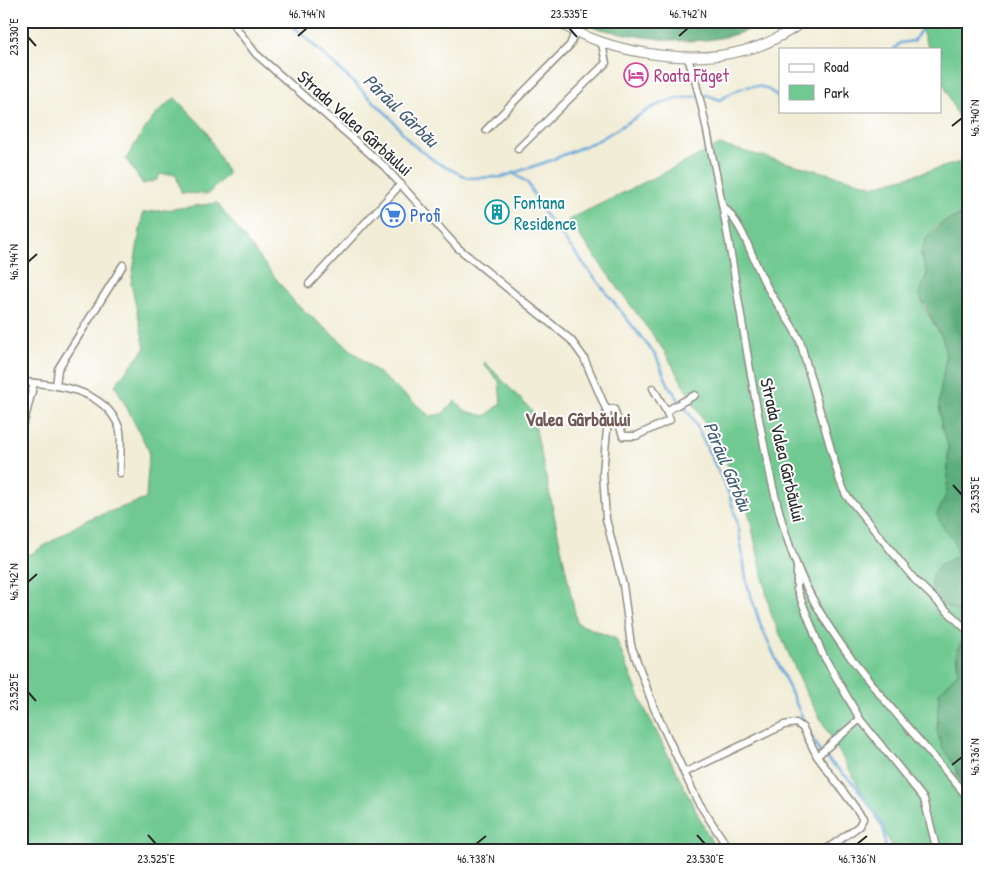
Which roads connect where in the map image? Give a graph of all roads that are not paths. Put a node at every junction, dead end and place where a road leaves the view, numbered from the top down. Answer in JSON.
{"nodes":[{"id":1,"x":231,"y":21,"type":"edge"},
{"id":2,"x":557,"y":21,"type":"edge"},
{"id":3,"x":805,"y":21,"type":"edge"},
{"id":4,"x":575,"y":32,"type":"junction"},
{"id":5,"x":602,"y":44,"type":"junction"},
{"id":6,"x":687,"y":56,"type":"junction"},
{"id":7,"x":486,"y":130,"type":"dead end"},
{"id":8,"x":518,"y":149,"type":"dead end"},
{"id":9,"x":401,"y":184,"type":"junction"},
{"id":10,"x":723,"y":206,"type":"junction"},
{"id":11,"x":123,"y":265,"type":"dead end"},
{"id":12,"x":310,"y":284,"type":"dead end"},
{"id":13,"x":21,"y":382,"type":"edge"},
{"id":14,"x":34,"y":383,"type":"junction"},
{"id":15,"x":56,"y":386,"type":"junction"},
{"id":16,"x":653,"y":388,"type":"dead end"},
{"id":17,"x":695,"y":395,"type":"dead end"},
{"id":18,"x":606,"y":409,"type":"junction"},
{"id":19,"x":666,"y":411,"type":"junction"},
{"id":20,"x":21,"y":424,"type":"edge"},
{"id":21,"x":120,"y":474,"type":"dead end"},
{"id":22,"x":798,"y":567,"type":"junction"},
{"id":23,"x":968,"y":631,"type":"edge"},
{"id":24,"x":860,"y":719,"type":"junction"},
{"id":25,"x":818,"y":756,"type":"junction"},
{"id":26,"x":684,"y":773,"type":"junction"},
{"id":27,"x":968,"y":798,"type":"edge"},
{"id":28,"x":730,"y":851,"type":"edge"},
{"id":29,"x":824,"y":851,"type":"edge"},
{"id":30,"x":938,"y":851,"type":"edge"}],
"edges":[{"from":1,"to":9,"type":"street","name":"Strada Valea Gârbăului"},
{"from":2,"to":4,"type":"main road"},
{"from":3,"to":6,"type":"main road"},
{"from":4,"to":5,"type":"main road"},
{"from":4,"to":7,"type":"street"},
{"from":5,"to":6,"type":"main road"},
{"from":5,"to":8,"type":"street"},
{"from":6,"to":10,"type":"street","name":"Strada Valea Gârbăului"},
{"from":9,"to":12,"type":"street"},
{"from":9,"to":18,"type":"street","name":"Strada Valea Gârbăului"},
{"from":10,"to":22,"type":"street","name":"Strada Valea Gârbăului"},
{"from":10,"to":23,"type":"street"},
{"from":11,"to":15,"type":"street"},
{"from":13,"to":14,"type":"street"},
{"from":14,"to":15,"type":"street"},
{"from":14,"to":20,"type":"street"},
{"from":15,"to":21,"type":"street"},
{"from":16,"to":19,"type":"street"},
{"from":17,"to":19,"type":"street"},
{"from":18,"to":19,"type":"street"},
{"from":18,"to":26,"type":"street"},
{"from":22,"to":24,"type":"street"},
{"from":22,"to":27,"type":"street","name":"Strada Valea Gârbăului"},
{"from":24,"to":25,"type":"street"},
{"from":24,"to":30,"type":"street"},
{"from":25,"to":26,"type":"street"},
{"from":25,"to":29,"type":"street"},
{"from":26,"to":28,"type":"street"}]}
